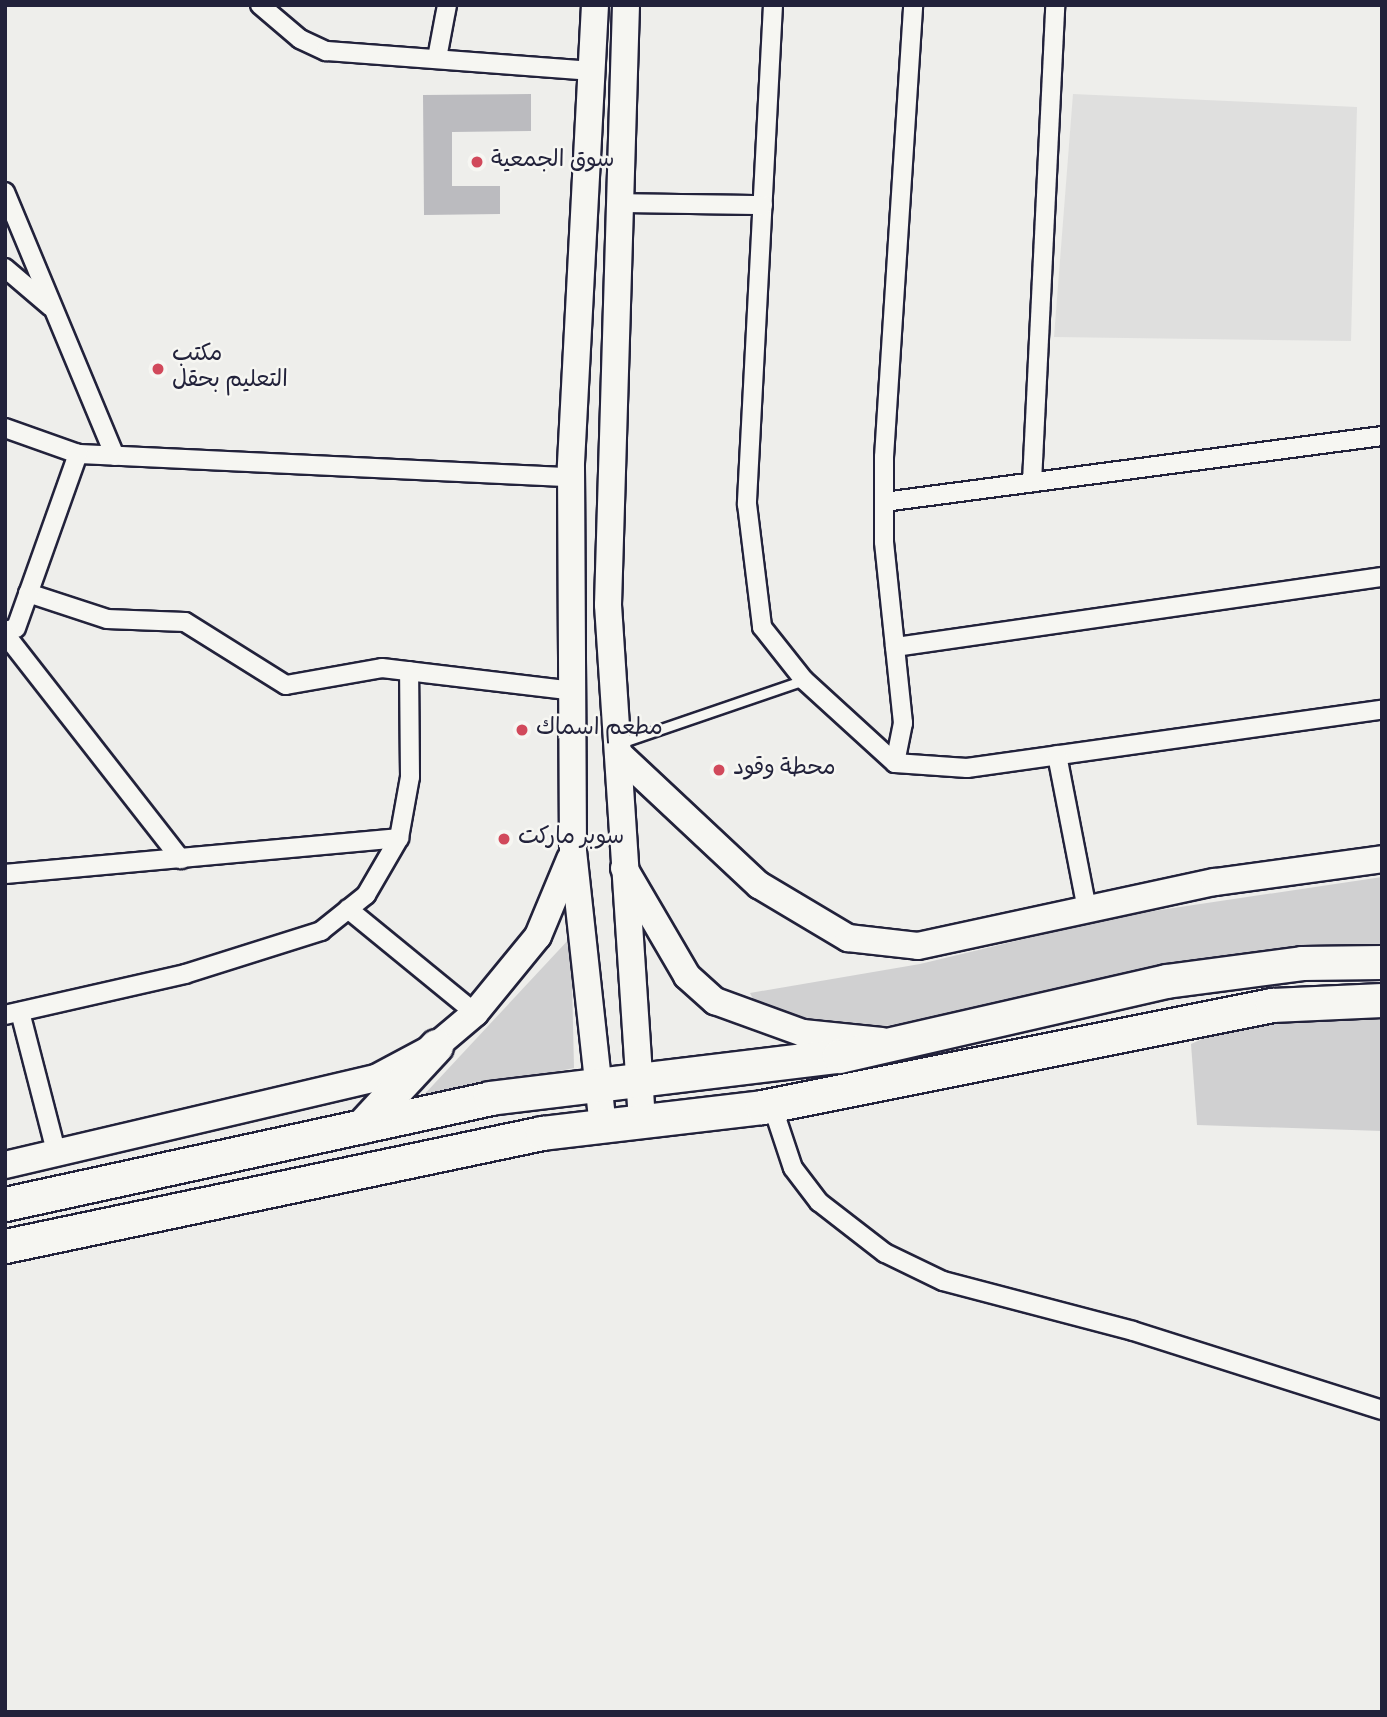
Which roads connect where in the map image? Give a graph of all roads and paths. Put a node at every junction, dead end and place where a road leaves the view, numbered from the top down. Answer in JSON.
{"nodes":[{"id":1,"x":260,"y":5,"type":"edge"},
{"id":2,"x":447,"y":5,"type":"edge"},
{"id":3,"x":595,"y":5,"type":"edge"},
{"id":4,"x":626,"y":5,"type":"edge"},
{"id":5,"x":773,"y":5,"type":"edge"},
{"id":6,"x":913,"y":5,"type":"edge"},
{"id":7,"x":1055,"y":5,"type":"edge"},
{"id":8,"x":437,"y":58,"type":"junction"},
{"id":9,"x":590,"y":71,"type":"junction"},
{"id":10,"x":5,"y":192,"type":"edge"},
{"id":11,"x":617,"y":203,"type":"junction"},
{"id":12,"x":762,"y":205,"type":"junction"},
{"id":13,"x":5,"y":268,"type":"edge"},
{"id":14,"x":54,"y":309,"type":"junction"},
{"id":15,"x":5,"y":428,"type":"edge"},
{"id":16,"x":1382,"y":436,"type":"edge"},
{"id":17,"x":78,"y":454,"type":"junction"},
{"id":18,"x":115,"y":456,"type":"junction"},
{"id":19,"x":571,"y":472,"type":"junction"},
{"id":20,"x":610,"y":473,"type":"junction"},
{"id":21,"x":1032,"y":482,"type":"junction"},
{"id":22,"x":884,"y":502,"type":"junction"},
{"id":23,"x":1382,"y":577,"type":"edge"},
{"id":24,"x":28,"y":593,"type":"junction"},
{"id":25,"x":5,"y":632,"type":"edge"},
{"id":26,"x":895,"y":647,"type":"junction"},
{"id":27,"x":409,"y":671,"type":"junction"},
{"id":28,"x":804,"y":680,"type":"junction"},
{"id":29,"x":576,"y":691,"type":"junction"},
{"id":30,"x":1382,"y":710,"type":"edge"},
{"id":31,"x":620,"y":750,"type":"junction"},
{"id":32,"x":1057,"y":755,"type":"junction"},
{"id":33,"x":895,"y":763,"type":"junction"},
{"id":34,"x":399,"y":838,"type":"junction"},
{"id":35,"x":573,"y":851,"type":"junction"},
{"id":36,"x":181,"y":859,"type":"junction"},
{"id":37,"x":1382,"y":859,"type":"edge"},
{"id":38,"x":621,"y":864,"type":"junction"},
{"id":39,"x":5,"y":874,"type":"edge"},
{"id":40,"x":348,"y":909,"type":"junction"},
{"id":41,"x":1087,"y":910,"type":"junction"},
{"id":42,"x":1382,"y":962,"type":"edge"},
{"id":43,"x":1382,"y":1000,"type":"edge"},
{"id":44,"x":13,"y":1013,"type":"edge"},
{"id":45,"x":475,"y":1013,"type":"junction"},
{"id":46,"x":898,"y":1043,"type":"junction"},
{"id":47,"x":436,"y":1046,"type":"junction"},
{"id":48,"x":636,"y":1080,"type":"junction"},
{"id":49,"x":600,"y":1085,"type":"junction"},
{"id":50,"x":772,"y":1105,"type":"junction"},
{"id":51,"x":642,"y":1121,"type":"junction"},
{"id":52,"x":362,"y":1126,"type":"junction"},
{"id":53,"x":603,"y":1126,"type":"junction"},
{"id":54,"x":56,"y":1151,"type":"junction"},
{"id":55,"x":5,"y":1164,"type":"edge"},
{"id":56,"x":5,"y":1204,"type":"edge"},
{"id":57,"x":5,"y":1246,"type":"edge"},
{"id":58,"x":1382,"y":1410,"type":"edge"}],
"edges":[{"from":1,"to":8,"type":"street"},
{"from":2,"to":8,"type":"street"},
{"from":3,"to":9,"type":"street"},
{"from":4,"to":11,"type":"street"},
{"from":5,"to":12,"type":"street"},
{"from":6,"to":22,"type":"street"},
{"from":7,"to":21,"type":"street"},
{"from":8,"to":9,"type":"street"},
{"from":9,"to":19,"type":"street"},
{"from":10,"to":14,"type":"street"},
{"from":11,"to":12,"type":"street"},
{"from":11,"to":20,"type":"street"},
{"from":12,"to":28,"type":"street"},
{"from":13,"to":14,"type":"street"},
{"from":14,"to":18,"type":"street"},
{"from":15,"to":17,"type":"street"},
{"from":16,"to":21,"type":"street"},
{"from":17,"to":18,"type":"street"},
{"from":17,"to":24,"type":"street"},
{"from":18,"to":19,"type":"street"},
{"from":19,"to":20,"type":"street"},
{"from":19,"to":29,"type":"street"},
{"from":20,"to":31,"type":"street"},
{"from":21,"to":22,"type":"street"},
{"from":22,"to":26,"type":"street"},
{"from":23,"to":26,"type":"street"},
{"from":24,"to":25,"type":"street"},
{"from":24,"to":27,"type":"street"},
{"from":25,"to":36,"type":"street"},
{"from":26,"to":33,"type":"street"},
{"from":27,"to":29,"type":"street"},
{"from":27,"to":34,"type":"street"},
{"from":28,"to":31,"type":"lane"},
{"from":28,"to":33,"type":"street"},
{"from":29,"to":35,"type":"street"},
{"from":30,"to":32,"type":"street"},
{"from":31,"to":38,"type":"street"},
{"from":31,"to":41,"type":"street"},
{"from":32,"to":33,"type":"street"},
{"from":32,"to":41,"type":"street"},
{"from":34,"to":36,"type":"street"},
{"from":34,"to":40,"type":"street"},
{"from":35,"to":45,"type":"street"},
{"from":35,"to":49,"type":"street"},
{"from":36,"to":39,"type":"street"},
{"from":37,"to":41,"type":"street"},
{"from":38,"to":46,"type":"street"},
{"from":38,"to":48,"type":"street"},
{"from":40,"to":44,"type":"street"},
{"from":40,"to":45,"type":"street"},
{"from":42,"to":46,"type":"highway"},
{"from":43,"to":50,"type":"highway"},
{"from":44,"to":54,"type":"street"},
{"from":45,"to":47,"type":"street"},
{"from":46,"to":48,"type":"highway"},
{"from":47,"to":52,"type":"highway"},
{"from":47,"to":54,"type":"street"},
{"from":48,"to":49,"type":"highway"},
{"from":48,"to":51,"type":"street"},
{"from":49,"to":52,"type":"highway"},
{"from":49,"to":53,"type":"street"},
{"from":50,"to":51,"type":"highway"},
{"from":50,"to":58,"type":"street"},
{"from":51,"to":53,"type":"highway"},
{"from":52,"to":56,"type":"highway"},
{"from":53,"to":57,"type":"highway"},
{"from":54,"to":55,"type":"street"}]}
